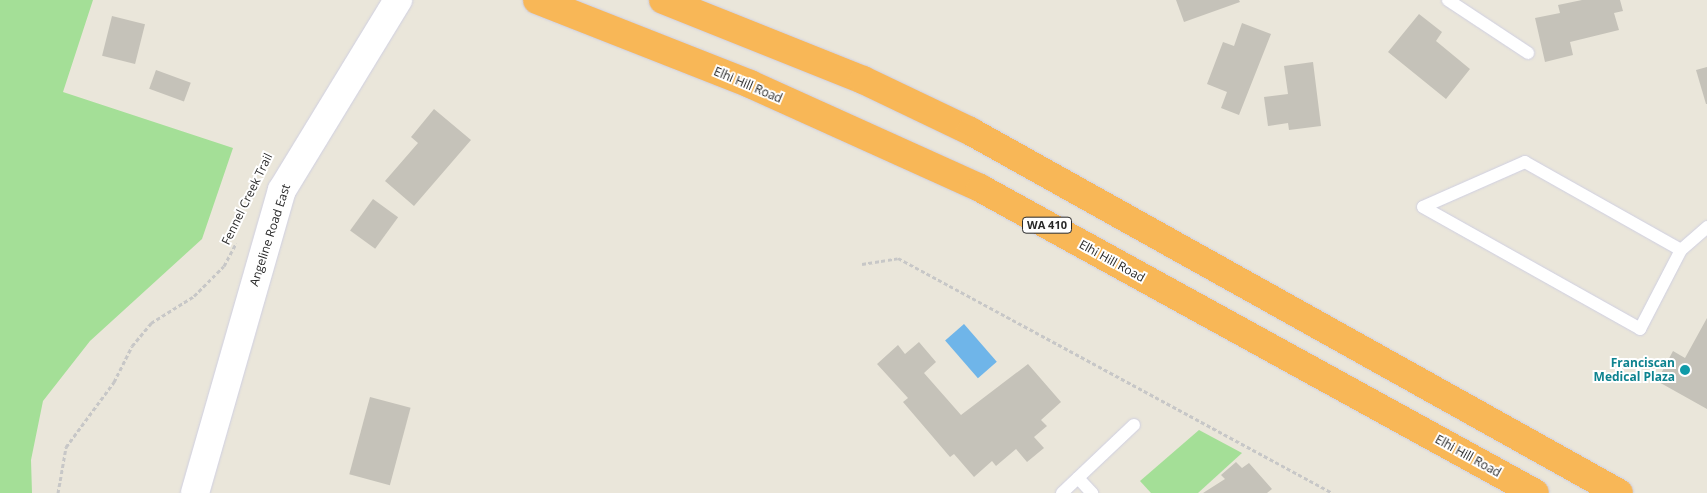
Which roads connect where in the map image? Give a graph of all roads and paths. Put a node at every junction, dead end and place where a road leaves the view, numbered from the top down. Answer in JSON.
{"nodes":[{"id":1,"x":398,"y":0,"type":"edge"},
{"id":2,"x":537,"y":0,"type":"edge"},
{"id":3,"x":663,"y":0,"type":"edge"},
{"id":4,"x":1448,"y":0,"type":"edge"},
{"id":5,"x":1528,"y":53,"type":"dead end"},
{"id":6,"x":1707,"y":227,"type":"edge"},
{"id":7,"x":237,"y":241,"type":"dead end"},
{"id":8,"x":1681,"y":250,"type":"junction"},
{"id":9,"x":862,"y":264,"type":"dead end"},
{"id":10,"x":1134,"y":425,"type":"dead end"},
{"id":11,"x":1078,"y":478,"type":"junction"},
{"id":12,"x":58,"y":493,"type":"edge"},
{"id":13,"x":195,"y":493,"type":"edge"},
{"id":14,"x":1062,"y":493,"type":"edge"},
{"id":15,"x":1092,"y":493,"type":"edge"},
{"id":16,"x":1333,"y":493,"type":"edge"},
{"id":17,"x":1535,"y":493,"type":"edge"},
{"id":18,"x":1619,"y":493,"type":"edge"}],
"edges":[{"from":1,"to":13,"type":"street","name":"Angeline Road East"},
{"from":2,"to":17,"type":"highway","name":"Elhi Hill Road","number":"WA 410"},
{"from":3,"to":18,"type":"highway"},
{"from":4,"to":5,"type":"lane"},
{"from":6,"to":8,"type":"lane"},
{"from":7,"to":12,"type":"path","name":"Fennel Creek Trail"},
{"from":8,"to":8,"type":"lane"},
{"from":9,"to":16,"type":"path"},
{"from":10,"to":11,"type":"lane"},
{"from":11,"to":14,"type":"lane"},
{"from":11,"to":15,"type":"lane"}]}
